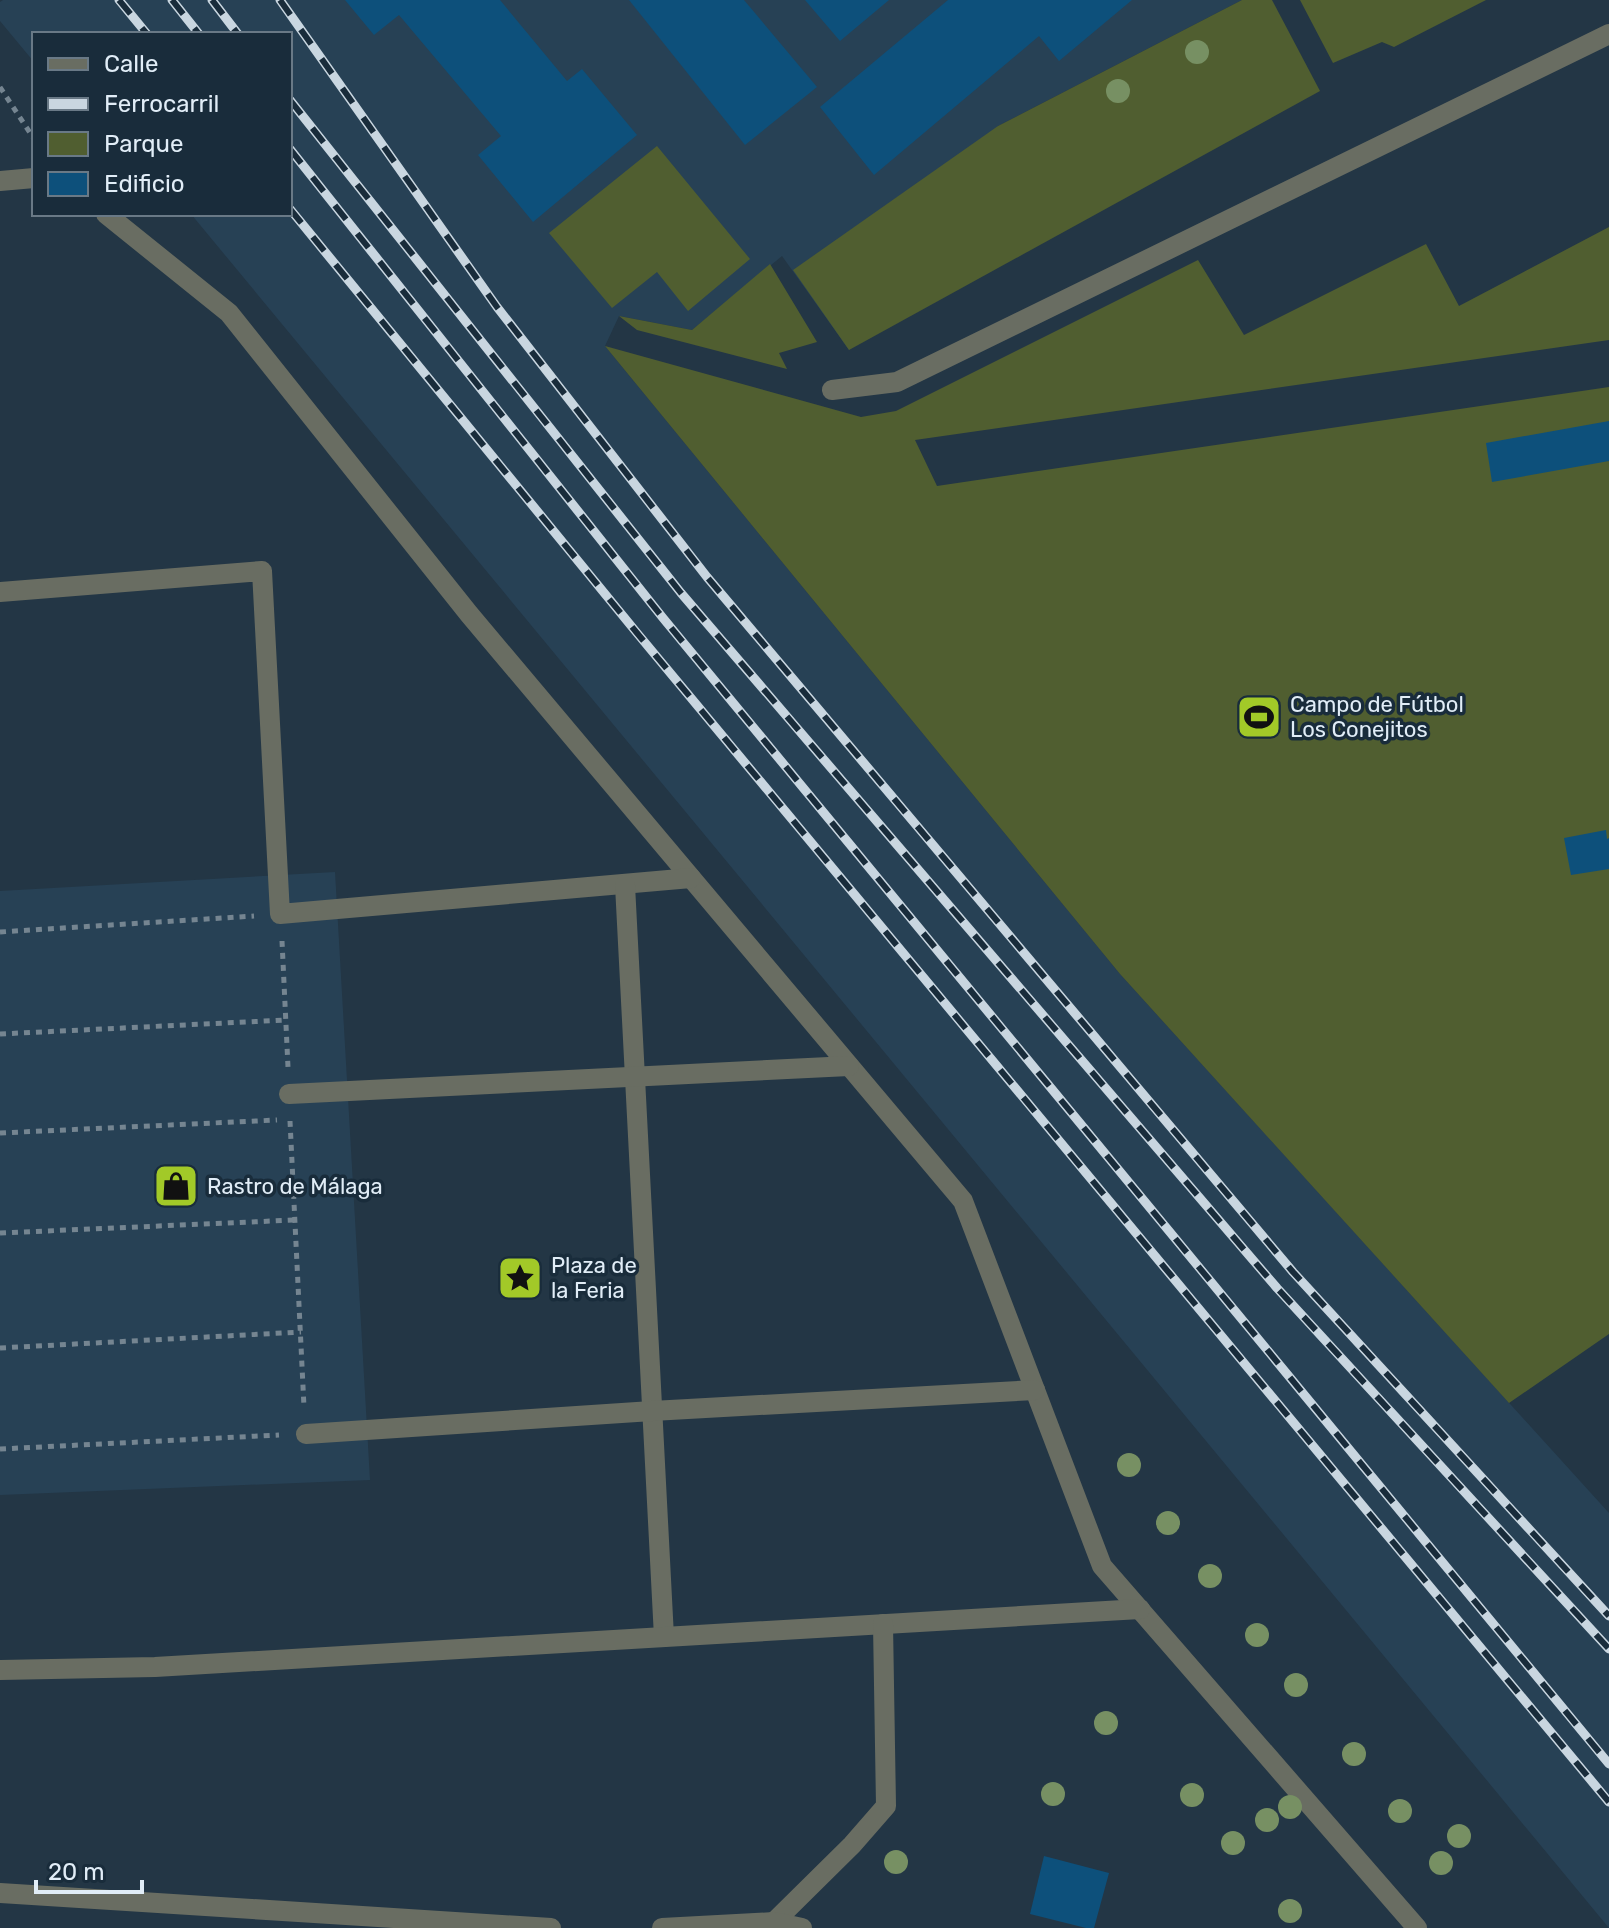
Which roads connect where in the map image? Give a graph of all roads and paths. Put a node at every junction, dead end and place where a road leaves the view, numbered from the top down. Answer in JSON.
{"nodes":[{"id":1,"x":1609,"y":34,"type":"edge"},
{"id":2,"x":0,"y":87,"type":"edge"},
{"id":3,"x":32,"y":136,"type":"edge"},
{"id":4,"x":32,"y":178,"type":"edge"},
{"id":5,"x":0,"y":181,"type":"edge"},
{"id":6,"x":108,"y":216,"type":"edge"},
{"id":7,"x":832,"y":390,"type":"dead end"},
{"id":8,"x":0,"y":592,"type":"edge"},
{"id":9,"x":691,"y":878,"type":"junction"},
{"id":10,"x":625,"y":885,"type":"junction"},
{"id":11,"x":280,"y":914,"type":"junction"},
{"id":12,"x":0,"y":932,"type":"edge"},
{"id":13,"x":286,"y":1020,"type":"junction"},
{"id":14,"x":0,"y":1034,"type":"edge"},
{"id":15,"x":849,"y":1066,"type":"junction"},
{"id":16,"x":635,"y":1077,"type":"junction"},
{"id":17,"x":289,"y":1094,"type":"joint"},
{"id":18,"x":0,"y":1133,"type":"edge"},
{"id":19,"x":295,"y":1219,"type":"junction"},
{"id":20,"x":0,"y":1233,"type":"edge"},
{"id":21,"x":301,"y":1332,"type":"junction"},
{"id":22,"x":0,"y":1348,"type":"edge"},
{"id":23,"x":1035,"y":1390,"type":"junction"},
{"id":24,"x":652,"y":1411,"type":"junction"},
{"id":25,"x":306,"y":1434,"type":"junction"},
{"id":26,"x":0,"y":1449,"type":"edge"},
{"id":27,"x":1140,"y":1609,"type":"junction"},
{"id":28,"x":883,"y":1624,"type":"junction"},
{"id":29,"x":664,"y":1637,"type":"junction"},
{"id":30,"x":0,"y":1670,"type":"edge"},
{"id":31,"x":0,"y":1893,"type":"edge"},
{"id":32,"x":774,"y":1922,"type":"junction"},
{"id":33,"x":551,"y":1928,"type":"edge"},
{"id":34,"x":662,"y":1928,"type":"edge"},
{"id":35,"x":802,"y":1928,"type":"edge"},
{"id":36,"x":1417,"y":1928,"type":"edge"}],
"edges":[{"from":1,"to":7,"type":"lane"},
{"from":2,"to":3,"type":"path"},
{"from":4,"to":5,"type":"lane"},
{"from":6,"to":9,"type":"lane"},
{"from":8,"to":11,"type":"lane"},
{"from":9,"to":10,"type":"lane"},
{"from":9,"to":15,"type":"lane"},
{"from":10,"to":11,"type":"lane"},
{"from":10,"to":16,"type":"lane"},
{"from":11,"to":12,"type":"path"},
{"from":11,"to":13,"type":"path"},
{"from":13,"to":14,"type":"path"},
{"from":13,"to":17,"type":"path"},
{"from":15,"to":16,"type":"lane"},
{"from":15,"to":23,"type":"lane"},
{"from":16,"to":17,"type":"lane"},
{"from":16,"to":24,"type":"lane"},
{"from":18,"to":19,"type":"path"},
{"from":19,"to":20,"type":"path"},
{"from":19,"to":21,"type":"path"},
{"from":21,"to":22,"type":"path"},
{"from":21,"to":25,"type":"path"},
{"from":23,"to":24,"type":"lane"},
{"from":23,"to":27,"type":"lane"},
{"from":24,"to":25,"type":"lane"},
{"from":24,"to":29,"type":"lane"},
{"from":25,"to":26,"type":"path"},
{"from":27,"to":28,"type":"lane"},
{"from":27,"to":36,"type":"lane"},
{"from":28,"to":29,"type":"lane"},
{"from":28,"to":32,"type":"lane"},
{"from":29,"to":30,"type":"lane"},
{"from":31,"to":33,"type":"lane"},
{"from":32,"to":34,"type":"lane"},
{"from":32,"to":35,"type":"lane"}]}
